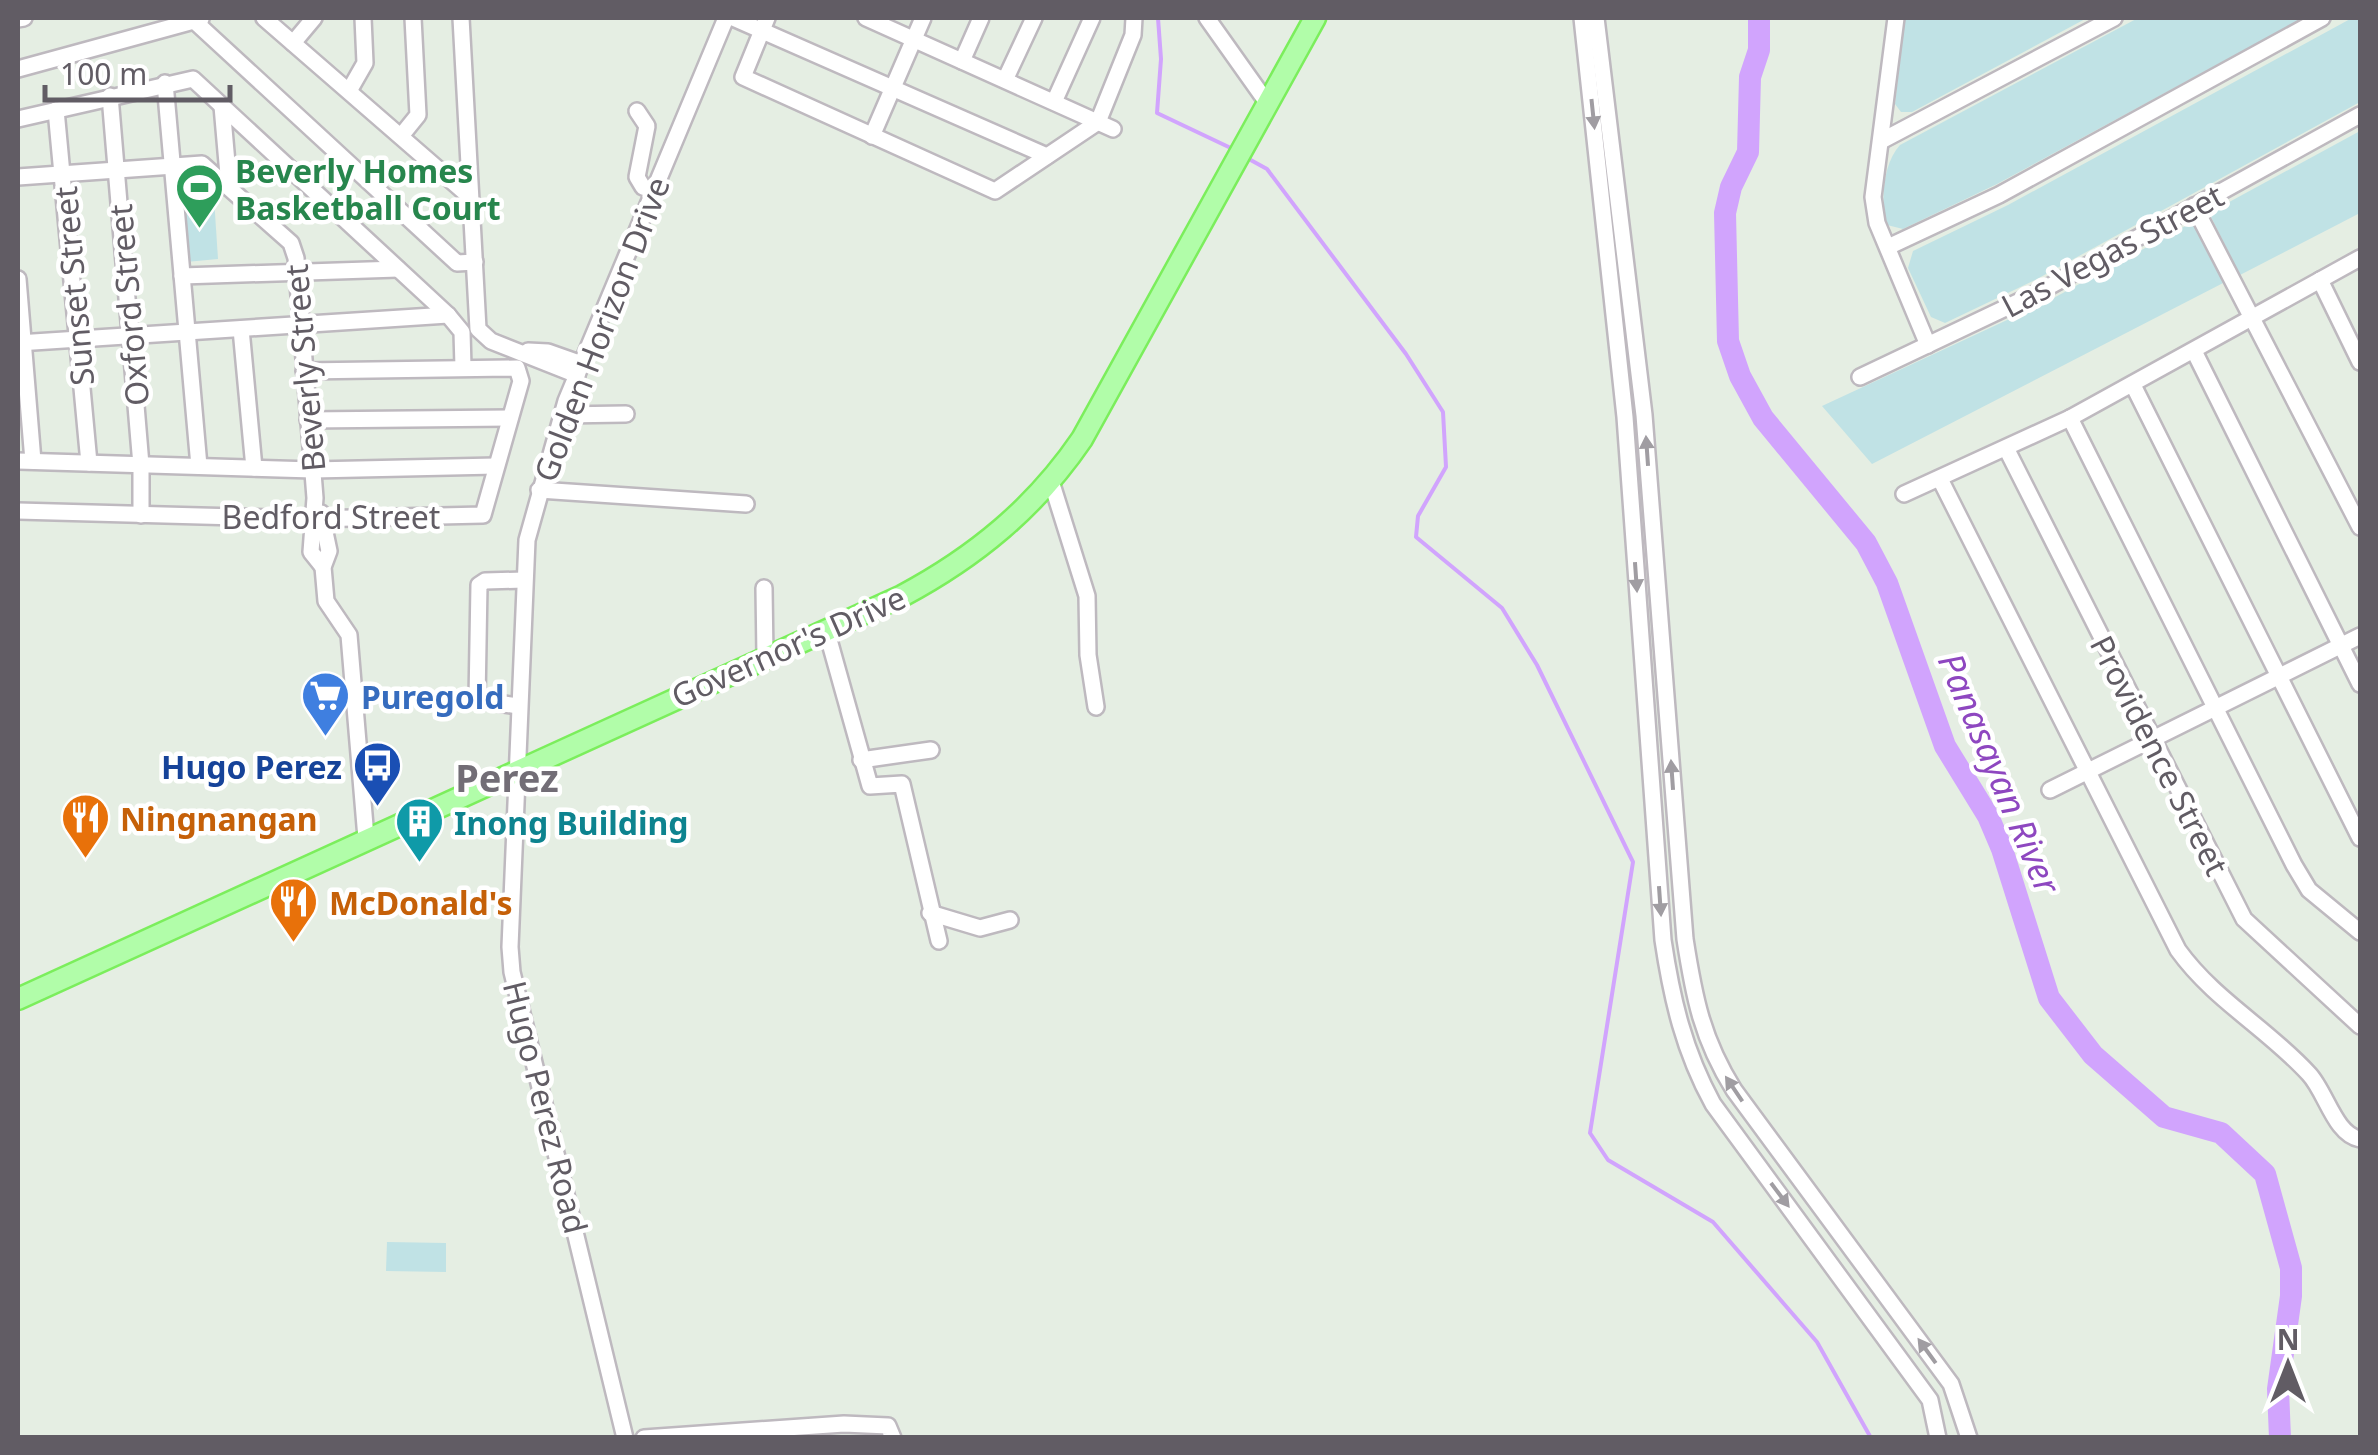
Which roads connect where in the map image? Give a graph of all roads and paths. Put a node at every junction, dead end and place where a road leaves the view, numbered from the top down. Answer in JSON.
{"nodes":[{"id":1,"x":264,"y":18,"type":"edge"},
{"id":2,"x":314,"y":18,"type":"edge"},
{"id":3,"x":363,"y":18,"type":"edge"},
{"id":4,"x":413,"y":18,"type":"edge"},
{"id":5,"x":461,"y":18,"type":"edge"},
{"id":6,"x":726,"y":18,"type":"edge"},
{"id":7,"x":733,"y":18,"type":"edge"},
{"id":8,"x":869,"y":18,"type":"edge"},
{"id":9,"x":923,"y":18,"type":"edge"},
{"id":10,"x":981,"y":18,"type":"edge"},
{"id":11,"x":1034,"y":18,"type":"edge"},
{"id":12,"x":1092,"y":18,"type":"edge"},
{"id":13,"x":1134,"y":18,"type":"edge"},
{"id":14,"x":1207,"y":18,"type":"edge"},
{"id":15,"x":1315,"y":18,"type":"edge"},
{"id":16,"x":1582,"y":18,"type":"edge"},
{"id":17,"x":1596,"y":18,"type":"edge"},
{"id":18,"x":1896,"y":18,"type":"edge"},
{"id":19,"x":2114,"y":18,"type":"edge"},
{"id":20,"x":2322,"y":18,"type":"edge"},
{"id":21,"x":197,"y":19,"type":"edge"},
{"id":22,"x":765,"y":23,"type":"edge"},
{"id":23,"x":914,"y":39,"type":"junction"},
{"id":24,"x":293,"y":43,"type":"junction"},
{"id":25,"x":962,"y":61,"type":"junction"},
{"id":26,"x":18,"y":69,"type":"edge"},
{"id":27,"x":1005,"y":80,"type":"junction"},
{"id":28,"x":166,"y":83,"type":"junction"},
{"id":29,"x":893,"y":87,"type":"junction"},
{"id":30,"x":348,"y":91,"type":"junction"},
{"id":31,"x":110,"y":96,"type":"junction"},
{"id":32,"x":1054,"y":102,"type":"junction"},
{"id":33,"x":222,"y":106,"type":"junction"},
{"id":34,"x":56,"y":110,"type":"junction"},
{"id":35,"x":1264,"y":110,"type":"junction"},
{"id":36,"x":638,"y":111,"type":"dead end"},
{"id":37,"x":2360,"y":114,"type":"edge"},
{"id":38,"x":18,"y":119,"type":"edge"},
{"id":39,"x":1106,"y":126,"type":"junction"},
{"id":40,"x":400,"y":136,"type":"junction"},
{"id":41,"x":872,"y":136,"type":"junction"},
{"id":42,"x":1882,"y":140,"type":"junction"},
{"id":43,"x":1047,"y":156,"type":"junction"},
{"id":44,"x":172,"y":165,"type":"junction"},
{"id":45,"x":117,"y":169,"type":"junction"},
{"id":46,"x":62,"y":173,"type":"junction"},
{"id":47,"x":18,"y":176,"type":"edge"},
{"id":48,"x":229,"y":186,"type":"junction"},
{"id":49,"x":653,"y":190,"type":"junction"},
{"id":50,"x":470,"y":196,"type":"junction"},
{"id":51,"x":2194,"y":206,"type":"junction"},
{"id":52,"x":1888,"y":247,"type":"junction"},
{"id":53,"x":2360,"y":258,"type":"edge"},
{"id":54,"x":475,"y":262,"type":"junction"},
{"id":55,"x":398,"y":269,"type":"junction"},
{"id":56,"x":297,"y":272,"type":"junction"},
{"id":57,"x":182,"y":276,"type":"junction"},
{"id":58,"x":18,"y":279,"type":"edge"},
{"id":59,"x":2320,"y":280,"type":"junction"},
{"id":60,"x":18,"y":290,"type":"edge"},
{"id":61,"x":448,"y":316,"type":"junction"},
{"id":62,"x":2254,"y":316,"type":"junction"},
{"id":63,"x":301,"y":325,"type":"junction"},
{"id":64,"x":241,"y":329,"type":"junction"},
{"id":65,"x":187,"y":332,"type":"junction"},
{"id":66,"x":131,"y":336,"type":"junction"},
{"id":67,"x":78,"y":339,"type":"junction"},
{"id":68,"x":20,"y":343,"type":"edge"},
{"id":69,"x":1928,"y":344,"type":"junction"},
{"id":70,"x":2194,"y":350,"type":"junction"},
{"id":71,"x":2360,"y":362,"type":"edge"},
{"id":72,"x":464,"y":367,"type":"junction"},
{"id":73,"x":579,"y":370,"type":"junction"},
{"id":74,"x":304,"y":372,"type":"junction"},
{"id":75,"x":1860,"y":377,"type":"dead end"},
{"id":76,"x":2133,"y":385,"type":"junction"},
{"id":77,"x":626,"y":414,"type":"dead end"},
{"id":78,"x":562,"y":416,"type":"junction"},
{"id":79,"x":510,"y":418,"type":"junction"},
{"id":80,"x":2070,"y":418,"type":"junction"},
{"id":81,"x":308,"y":420,"type":"junction"},
{"id":82,"x":2006,"y":448,"type":"junction"},
{"id":83,"x":25,"y":461,"type":"edge"},
{"id":84,"x":89,"y":463,"type":"junction"},
{"id":85,"x":141,"y":464,"type":"junction"},
{"id":86,"x":199,"y":466,"type":"junction"},
{"id":87,"x":496,"y":466,"type":"junction"},
{"id":88,"x":254,"y":468,"type":"junction"},
{"id":89,"x":312,"y":470,"type":"junction"},
{"id":90,"x":1940,"y":478,"type":"junction"},
{"id":91,"x":1051,"y":481,"type":"junction"},
{"id":92,"x":540,"y":490,"type":"junction"},
{"id":93,"x":1904,"y":494,"type":"dead end"},
{"id":94,"x":746,"y":504,"type":"dead end"},
{"id":95,"x":18,"y":511,"type":"edge"},
{"id":96,"x":141,"y":514,"type":"junction"},
{"id":97,"x":317,"y":519,"type":"junction"},
{"id":98,"x":2360,"y":527,"type":"edge"},
{"id":99,"x":524,"y":580,"type":"junction"},
{"id":100,"x":764,"y":588,"type":"dead end"},
{"id":101,"x":826,"y":629,"type":"junction"},
{"id":102,"x":2360,"y":636,"type":"edge"},
{"id":103,"x":2341,"y":647,"type":"junction"},
{"id":104,"x":764,"y":657,"type":"junction"},
{"id":105,"x":2277,"y":675,"type":"junction"},
{"id":106,"x":2360,"y":684,"type":"edge"},
{"id":107,"x":518,"y":706,"type":"junction"},
{"id":108,"x":1096,"y":707,"type":"dead end"},
{"id":109,"x":2214,"y":707,"type":"junction"},
{"id":110,"x":2152,"y":738,"type":"junction"},
{"id":111,"x":931,"y":750,"type":"dead end"},
{"id":112,"x":861,"y":760,"type":"junction"},
{"id":113,"x":515,"y":771,"type":"junction"},
{"id":114,"x":2087,"y":771,"type":"junction"},
{"id":115,"x":2050,"y":790,"type":"dead end"},
{"id":116,"x":366,"y":838,"type":"junction"},
{"id":117,"x":2360,"y":838,"type":"edge"},
{"id":118,"x":930,"y":912,"type":"junction"},
{"id":119,"x":1010,"y":920,"type":"dead end"},
{"id":120,"x":2360,"y":922,"type":"edge"},
{"id":121,"x":2360,"y":932,"type":"edge"},
{"id":122,"x":939,"y":941,"type":"dead end"},
{"id":123,"x":18,"y":999,"type":"edge"},
{"id":124,"x":2360,"y":1026,"type":"edge"},
{"id":125,"x":2360,"y":1139,"type":"edge"},
{"id":126,"x":624,"y":1438,"type":"edge"},
{"id":127,"x":644,"y":1438,"type":"edge"},
{"id":128,"x":893,"y":1438,"type":"edge"},
{"id":129,"x":1938,"y":1438,"type":"edge"},
{"id":130,"x":1969,"y":1438,"type":"edge"}],
"edges":[{"from":1,"to":24,"type":"street"},
{"from":2,"to":24,"type":"street"},
{"from":3,"to":30,"type":"street"},
{"from":4,"to":40,"type":"street"},
{"from":5,"to":50,"type":"street"},
{"from":6,"to":49,"type":"street","name":"Golden Horizon Drive"},
{"from":7,"to":22,"type":"street"},
{"from":8,"to":23,"type":"street"},
{"from":9,"to":23,"type":"street"},
{"from":10,"to":25,"type":"street"},
{"from":11,"to":27,"type":"street"},
{"from":12,"to":32,"type":"street"},
{"from":13,"to":39,"type":"street"},
{"from":14,"to":35,"type":"street"},
{"from":15,"to":35,"type":"main road","name":"Governor's Drive"},
{"from":16,"to":129,"type":"street","one_way":true},
{"from":130,"to":17,"type":"street","one_way":true},
{"from":18,"to":42,"type":"street"},
{"from":19,"to":42,"type":"street"},
{"from":20,"to":52,"type":"street"},
{"from":21,"to":26,"type":"street"},
{"from":21,"to":54,"type":"street"},
{"from":22,"to":29,"type":"street"},
{"from":22,"to":41,"type":"street"},
{"from":23,"to":25,"type":"street"},
{"from":23,"to":29,"type":"street"},
{"from":24,"to":30,"type":"street"},
{"from":25,"to":27,"type":"street"},
{"from":27,"to":32,"type":"street"},
{"from":28,"to":31,"type":"street"},
{"from":28,"to":33,"type":"street"},
{"from":28,"to":44,"type":"street"},
{"from":29,"to":41,"type":"street"},
{"from":29,"to":43,"type":"street"},
{"from":30,"to":40,"type":"street"},
{"from":31,"to":34,"type":"street"},
{"from":31,"to":45,"type":"street","name":"Oxford Street"},
{"from":32,"to":39,"type":"street"},
{"from":33,"to":48,"type":"street"},
{"from":33,"to":55,"type":"street"},
{"from":34,"to":38,"type":"street"},
{"from":34,"to":46,"type":"street","name":"Sunset Street"},
{"from":35,"to":91,"type":"main road","name":"Governor's Drive"},
{"from":36,"to":49,"type":"street"},
{"from":37,"to":51,"type":"street","name":"Las Vegas Street"},
{"from":39,"to":43,"type":"street"},
{"from":40,"to":50,"type":"street"},
{"from":41,"to":43,"type":"street"},
{"from":42,"to":52,"type":"street"},
{"from":44,"to":45,"type":"street","name":"Beverly Street"},
{"from":44,"to":48,"type":"street","name":"Beverly Street"},
{"from":44,"to":57,"type":"street"},
{"from":45,"to":46,"type":"street","name":"Beverly Street"},
{"from":45,"to":66,"type":"street","name":"Oxford Street"},
{"from":46,"to":47,"type":"street","name":"Beverly Street"},
{"from":46,"to":67,"type":"street","name":"Sunset Street"},
{"from":48,"to":56,"type":"street","name":"Beverly Street"},
{"from":49,"to":73,"type":"street","name":"Golden Horizon Drive"},
{"from":50,"to":54,"type":"street"},
{"from":51,"to":62,"type":"street"},
{"from":51,"to":69,"type":"street","name":"Las Vegas Street"},
{"from":52,"to":69,"type":"street"},
{"from":53,"to":59,"type":"street"},
{"from":54,"to":73,"type":"street"},
{"from":55,"to":56,"type":"street"},
{"from":55,"to":61,"type":"street"},
{"from":56,"to":57,"type":"street"},
{"from":56,"to":63,"type":"street","name":"Beverly Street"},
{"from":57,"to":65,"type":"street"},
{"from":58,"to":60,"type":"street"},
{"from":59,"to":62,"type":"street"},
{"from":59,"to":71,"type":"street"},
{"from":60,"to":68,"type":"street"},
{"from":61,"to":63,"type":"street"},
{"from":61,"to":72,"type":"street"},
{"from":62,"to":70,"type":"street"},
{"from":62,"to":98,"type":"street"},
{"from":63,"to":64,"type":"street"},
{"from":63,"to":74,"type":"street","name":"Beverly Street"},
{"from":64,"to":65,"type":"street"},
{"from":64,"to":88,"type":"street"},
{"from":65,"to":66,"type":"street"},
{"from":65,"to":86,"type":"street"},
{"from":66,"to":67,"type":"street"},
{"from":66,"to":85,"type":"street","name":"Oxford Street"},
{"from":67,"to":68,"type":"street"},
{"from":67,"to":84,"type":"street","name":"Sunset Street"},
{"from":68,"to":83,"type":"street"},
{"from":69,"to":75,"type":"street","name":"Las Vegas Street"},
{"from":70,"to":76,"type":"street"},
{"from":70,"to":103,"type":"street"},
{"from":72,"to":74,"type":"street"},
{"from":72,"to":79,"type":"street","name":"Bedford Street"},
{"from":73,"to":78,"type":"street","name":"Golden Horizon Drive"},
{"from":74,"to":81,"type":"street","name":"Beverly Street"},
{"from":76,"to":80,"type":"street"},
{"from":76,"to":105,"type":"street"},
{"from":77,"to":78,"type":"street"},
{"from":78,"to":92,"type":"street","name":"Golden Horizon Drive"},
{"from":79,"to":81,"type":"street"},
{"from":79,"to":87,"type":"street","name":"Bedford Street"},
{"from":80,"to":82,"type":"street"},
{"from":80,"to":109,"type":"street"},
{"from":81,"to":89,"type":"street","name":"Beverly Street"},
{"from":82,"to":90,"type":"street"},
{"from":82,"to":110,"type":"street","name":"Providence Street"},
{"from":83,"to":84,"type":"street"},
{"from":84,"to":85,"type":"street"},
{"from":85,"to":86,"type":"street"},
{"from":85,"to":96,"type":"street","name":"Oxford Street"},
{"from":86,"to":88,"type":"street"},
{"from":87,"to":89,"type":"street"},
{"from":87,"to":97,"type":"street","name":"Bedford Street"},
{"from":88,"to":89,"type":"street"},
{"from":89,"to":97,"type":"street","name":"Beverly Street"},
{"from":90,"to":93,"type":"street"},
{"from":90,"to":114,"type":"street"},
{"from":91,"to":101,"type":"main road","name":"Governor's Drive"},
{"from":91,"to":108,"type":"street"},
{"from":92,"to":94,"type":"street"},
{"from":92,"to":99,"type":"street","name":"Golden Horizon Drive"},
{"from":95,"to":96,"type":"street","name":"Bedford Street"},
{"from":96,"to":97,"type":"street","name":"Bedford Street"},
{"from":97,"to":116,"type":"street","name":"Beverly Street"},
{"from":99,"to":107,"type":"street","name":"Golden Horizon Drive"},
{"from":99,"to":107,"type":"street"},
{"from":100,"to":104,"type":"street"},
{"from":101,"to":104,"type":"main road","name":"Governor's Drive"},
{"from":101,"to":112,"type":"street"},
{"from":102,"to":103,"type":"street"},
{"from":103,"to":105,"type":"street"},
{"from":103,"to":106,"type":"street"},
{"from":104,"to":113,"type":"main road","name":"Governor's Drive"},
{"from":105,"to":109,"type":"street"},
{"from":105,"to":117,"type":"street"},
{"from":107,"to":113,"type":"street","name":"Golden Horizon Drive"},
{"from":109,"to":110,"type":"street"},
{"from":109,"to":121,"type":"street"},
{"from":110,"to":114,"type":"street"},
{"from":110,"to":124,"type":"street","name":"Providence Street"},
{"from":111,"to":112,"type":"street"},
{"from":112,"to":118,"type":"street"},
{"from":113,"to":116,"type":"main road","name":"Governor's Drive"},
{"from":113,"to":126,"type":"street","name":"Hugo Perez Road"},
{"from":114,"to":115,"type":"street"},
{"from":114,"to":125,"type":"street"},
{"from":116,"to":123,"type":"main road","name":"Governor's Drive"},
{"from":118,"to":119,"type":"street"},
{"from":118,"to":122,"type":"street"},
{"from":120,"to":121,"type":"street"},
{"from":127,"to":128,"type":"street"}]}
